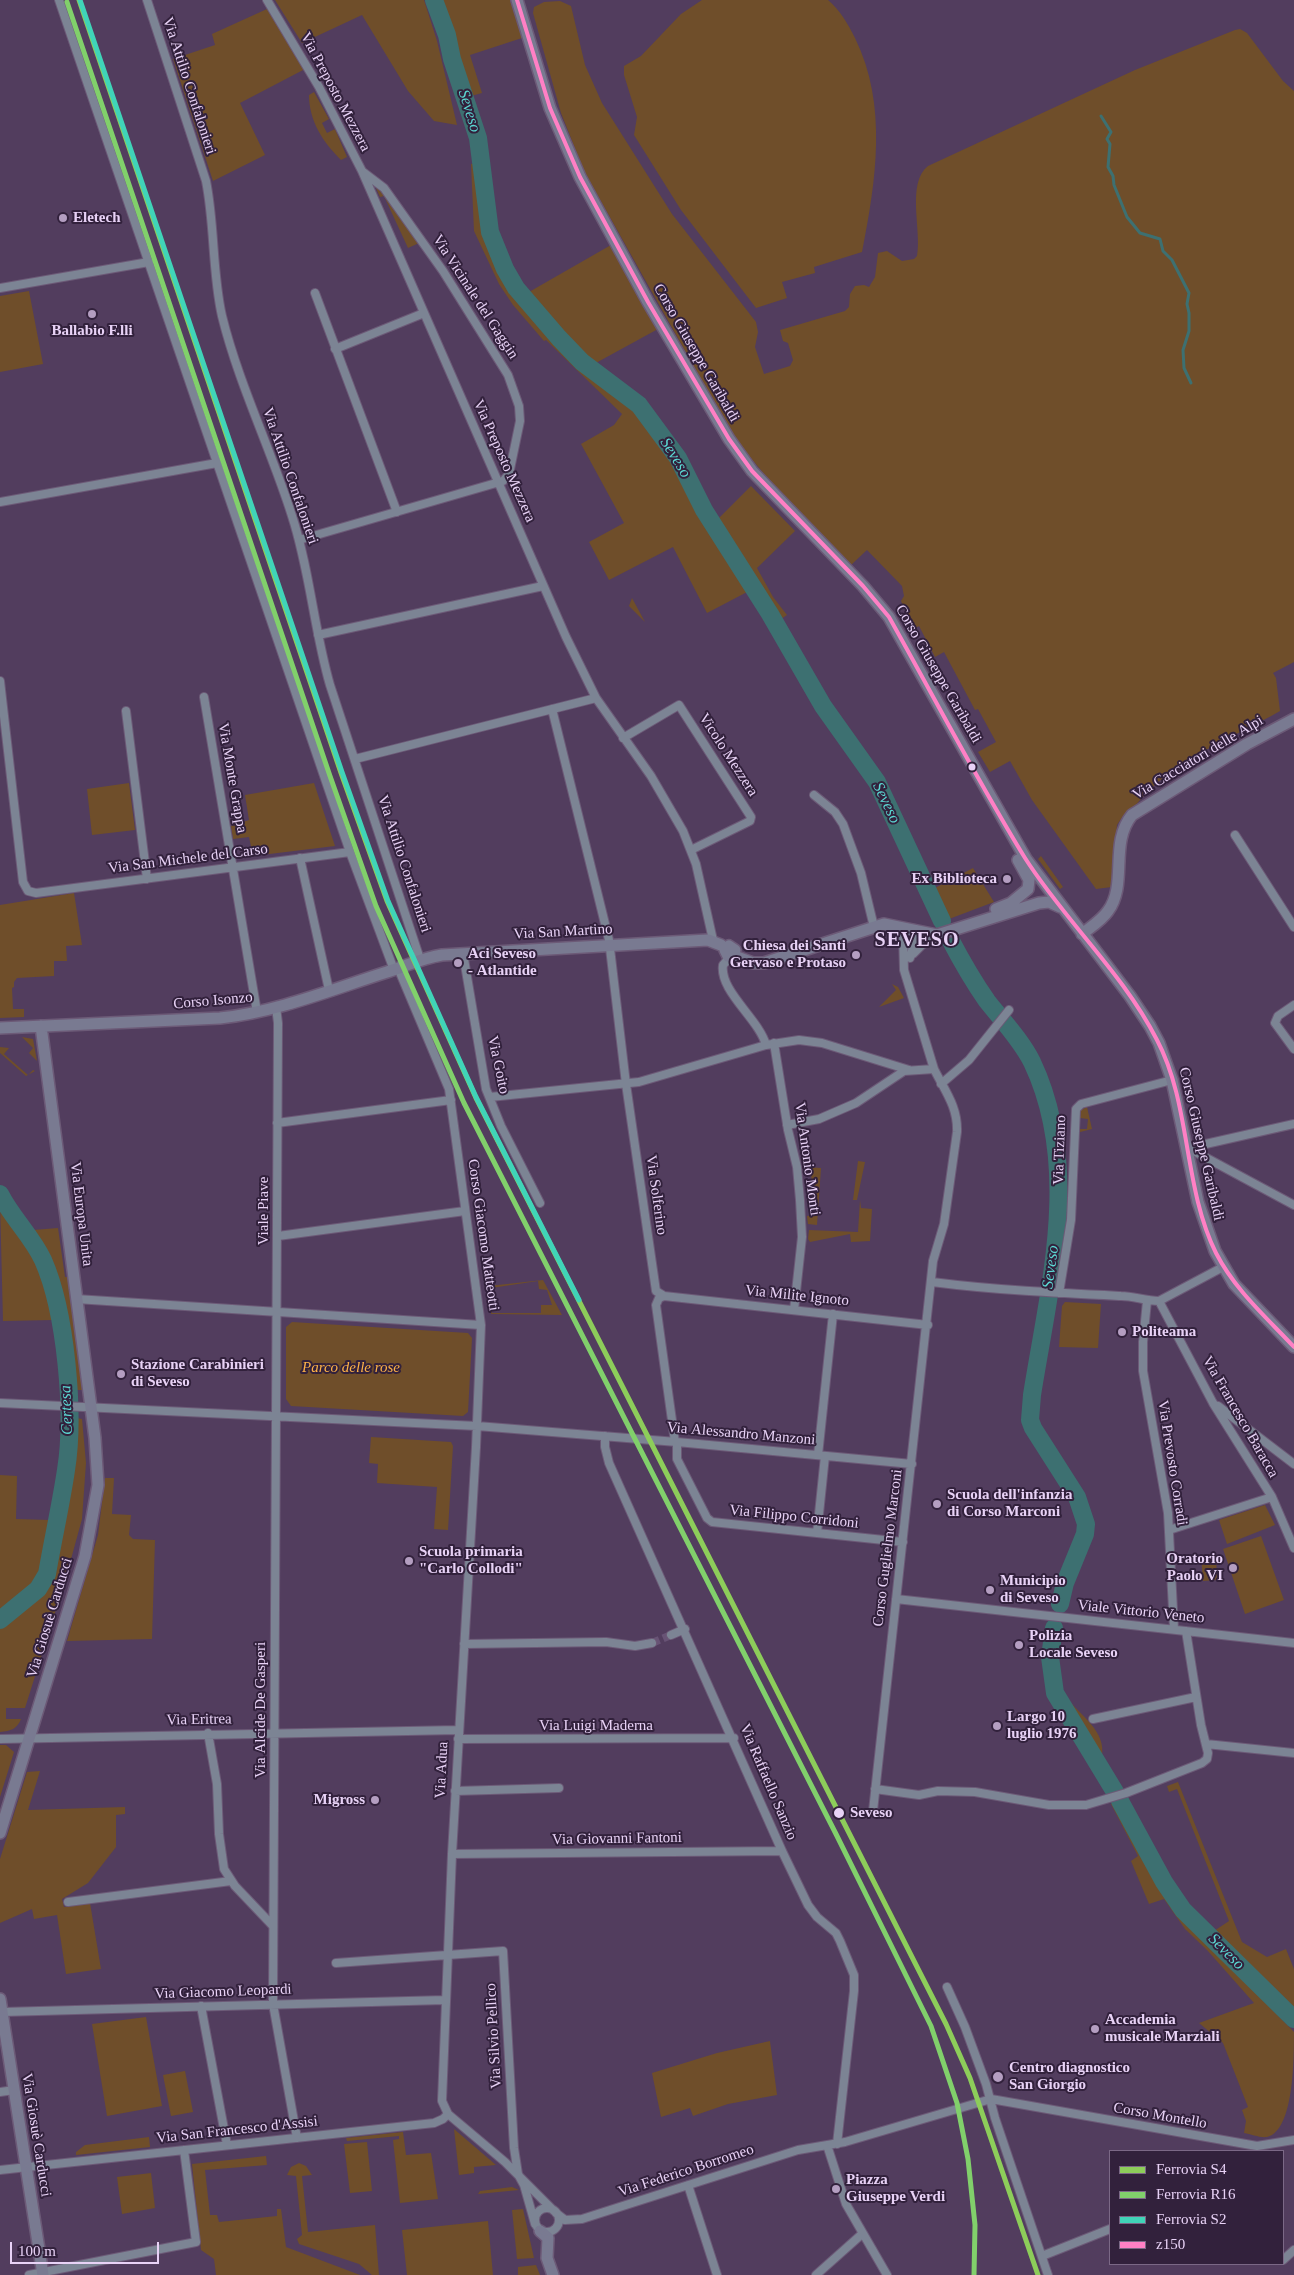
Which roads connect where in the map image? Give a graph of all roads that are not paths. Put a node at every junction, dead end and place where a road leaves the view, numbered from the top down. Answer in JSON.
{"nodes":[{"id":1,"x":59,"y":0,"type":"edge"},
{"id":2,"x":147,"y":0,"type":"edge"},
{"id":3,"x":267,"y":0,"type":"edge"},
{"id":4,"x":517,"y":0,"type":"edge"},
{"id":5,"x":362,"y":171,"type":"junction"},
{"id":6,"x":149,"y":262,"type":"junction"},
{"id":7,"x":0,"y":288,"type":"edge"},
{"id":8,"x":314,"y":293,"type":"dead end"},
{"id":9,"x":424,"y":313,"type":"junction"},
{"id":10,"x":335,"y":349,"type":"junction"},
{"id":11,"x":217,"y":463,"type":"junction"},
{"id":12,"x":499,"y":482,"type":"junction"},
{"id":13,"x":0,"y":502,"type":"edge"},
{"id":14,"x":397,"y":512,"type":"junction"},
{"id":15,"x":299,"y":540,"type":"junction"},
{"id":16,"x":543,"y":586,"type":"junction"},
{"id":17,"x":318,"y":634,"type":"junction"},
{"id":18,"x":0,"y":681,"type":"edge"},
{"id":19,"x":204,"y":697,"type":"dead end"},
{"id":20,"x":596,"y":698,"type":"junction"},
{"id":21,"x":552,"y":709,"type":"junction"},
{"id":22,"x":126,"y":711,"type":"dead end"},
{"id":23,"x":1294,"y":719,"type":"edge"},
{"id":24,"x":623,"y":738,"type":"junction"},
{"id":25,"x":355,"y":758,"type":"junction"},
{"id":26,"x":814,"y":795,"type":"dead end"},
{"id":27,"x":997,"y":809,"type":"junction"},
{"id":28,"x":1235,"y":835,"type":"dead end"},
{"id":29,"x":691,"y":850,"type":"junction"},
{"id":30,"x":350,"y":852,"type":"junction"},
{"id":31,"x":300,"y":858,"type":"junction"},
{"id":32,"x":233,"y":867,"type":"junction"},
{"id":33,"x":147,"y":878,"type":"junction"},
{"id":34,"x":1046,"y":887,"type":"junction"},
{"id":35,"x":1027,"y":891,"type":"junction"},
{"id":36,"x":1035,"y":904,"type":"junction"},
{"id":37,"x":1064,"y":911,"type":"junction"},
{"id":38,"x":887,"y":924,"type":"junction"},
{"id":39,"x":874,"y":926,"type":"junction"},
{"id":40,"x":1294,"y":927,"type":"edge"},
{"id":41,"x":916,"y":930,"type":"junction"},
{"id":42,"x":946,"y":930,"type":"junction"},
{"id":43,"x":1082,"y":934,"type":"junction"},
{"id":44,"x":609,"y":945,"type":"junction"},
{"id":45,"x":724,"y":947,"type":"junction"},
{"id":46,"x":463,"y":953,"type":"junction"},
{"id":47,"x":907,"y":958,"type":"junction"},
{"id":48,"x":420,"y":959,"type":"junction"},
{"id":49,"x":396,"y":969,"type":"junction"},
{"id":50,"x":328,"y":990,"type":"junction"},
{"id":51,"x":1294,"y":1005,"type":"edge"},
{"id":52,"x":276,"y":1007,"type":"junction"},
{"id":53,"x":1008,"y":1010,"type":"dead end"},
{"id":54,"x":257,"y":1012,"type":"junction"},
{"id":55,"x":41,"y":1026,"type":"junction"},
{"id":56,"x":0,"y":1028,"type":"edge"},
{"id":57,"x":770,"y":1044,"type":"junction"},
{"id":58,"x":1294,"y":1049,"type":"edge"},
{"id":59,"x":934,"y":1069,"type":"junction"},
{"id":60,"x":909,"y":1070,"type":"junction"},
{"id":61,"x":1172,"y":1080,"type":"junction"},
{"id":62,"x":626,"y":1084,"type":"junction"},
{"id":63,"x":942,"y":1084,"type":"junction"},
{"id":64,"x":490,"y":1096,"type":"junction"},
{"id":65,"x":451,"y":1100,"type":"junction"},
{"id":66,"x":277,"y":1123,"type":"junction"},
{"id":67,"x":1294,"y":1124,"type":"edge"},
{"id":68,"x":787,"y":1125,"type":"junction"},
{"id":69,"x":1188,"y":1148,"type":"junction"},
{"id":70,"x":540,"y":1203,"type":"dead end"},
{"id":71,"x":1294,"y":1205,"type":"edge"},
{"id":72,"x":465,"y":1211,"type":"junction"},
{"id":73,"x":278,"y":1236,"type":"junction"},
{"id":74,"x":1223,"y":1268,"type":"junction"},
{"id":75,"x":932,"y":1282,"type":"junction"},
{"id":76,"x":1056,"y":1293,"type":"junction"},
{"id":77,"x":664,"y":1296,"type":"junction"},
{"id":78,"x":76,"y":1299,"type":"junction"},
{"id":79,"x":1147,"y":1301,"type":"junction"},
{"id":80,"x":1159,"y":1301,"type":"junction"},
{"id":81,"x":794,"y":1310,"type":"junction"},
{"id":82,"x":277,"y":1312,"type":"junction"},
{"id":83,"x":833,"y":1314,"type":"junction"},
{"id":84,"x":481,"y":1325,"type":"junction"},
{"id":85,"x":928,"y":1326,"type":"junction"},
{"id":86,"x":1294,"y":1347,"type":"edge"},
{"id":87,"x":0,"y":1403,"type":"edge"},
{"id":88,"x":1213,"y":1403,"type":"junction"},
{"id":89,"x":91,"y":1406,"type":"junction"},
{"id":90,"x":277,"y":1416,"type":"junction"},
{"id":91,"x":477,"y":1426,"type":"junction"},
{"id":92,"x":605,"y":1436,"type":"junction"},
{"id":93,"x":676,"y":1442,"type":"junction"},
{"id":94,"x":822,"y":1455,"type":"junction"},
{"id":95,"x":912,"y":1464,"type":"junction"},
{"id":96,"x":1294,"y":1464,"type":"edge"},
{"id":97,"x":1272,"y":1497,"type":"junction"},
{"id":98,"x":1169,"y":1530,"type":"junction"},
{"id":99,"x":817,"y":1533,"type":"junction"},
{"id":100,"x":903,"y":1542,"type":"junction"},
{"id":101,"x":1294,"y":1548,"type":"edge"},
{"id":102,"x":896,"y":1599,"type":"junction"},
{"id":103,"x":684,"y":1629,"type":"junction"},
{"id":104,"x":1174,"y":1629,"type":"junction"},
{"id":105,"x":1186,"y":1631,"type":"junction"},
{"id":106,"x":671,"y":1635,"type":"tunnel mouth"},
{"id":107,"x":652,"y":1643,"type":"tunnel mouth"},
{"id":108,"x":1294,"y":1643,"type":"edge"},
{"id":109,"x":464,"y":1644,"type":"junction"},
{"id":110,"x":1196,"y":1697,"type":"junction"},
{"id":111,"x":1093,"y":1719,"type":"dead end"},
{"id":112,"x":458,"y":1730,"type":"junction"},
{"id":113,"x":275,"y":1732,"type":"junction"},
{"id":114,"x":208,"y":1733,"type":"junction"},
{"id":115,"x":29,"y":1738,"type":"junction"},
{"id":116,"x":734,"y":1738,"type":"junction"},
{"id":117,"x":0,"y":1739,"type":"edge"},
{"id":118,"x":458,"y":1739,"type":"junction"},
{"id":119,"x":1206,"y":1744,"type":"junction"},
{"id":120,"x":1294,"y":1753,"type":"edge"},
{"id":121,"x":559,"y":1788,"type":"dead end"},
{"id":122,"x":875,"y":1789,"type":"junction"},
{"id":123,"x":455,"y":1791,"type":"junction"},
{"id":124,"x":873,"y":1811,"type":"dead end"},
{"id":125,"x":0,"y":1833,"type":"edge"},
{"id":126,"x":782,"y":1851,"type":"junction"},
{"id":127,"x":452,"y":1854,"type":"junction"},
{"id":128,"x":231,"y":1880,"type":"junction"},
{"id":129,"x":68,"y":1902,"type":"dead end"},
{"id":130,"x":273,"y":1926,"type":"junction"},
{"id":131,"x":447,"y":1954,"type":"junction"},
{"id":132,"x":336,"y":1963,"type":"dead end"},
{"id":133,"x":947,"y":1987,"type":"dead end"},
{"id":134,"x":0,"y":1999,"type":"edge"},
{"id":135,"x":446,"y":2000,"type":"junction"},
{"id":136,"x":273,"y":2004,"type":"junction"},
{"id":137,"x":201,"y":2006,"type":"junction"},
{"id":138,"x":2,"y":2012,"type":"junction"},
{"id":139,"x":14,"y":2090,"type":"junction"},
{"id":140,"x":0,"y":2092,"type":"edge"},
{"id":141,"x":992,"y":2099,"type":"junction"},
{"id":142,"x":448,"y":2114,"type":"junction"},
{"id":143,"x":297,"y":2138,"type":"junction"},
{"id":144,"x":1294,"y":2140,"type":"edge"},
{"id":145,"x":1230,"y":2142,"type":"junction"},
{"id":146,"x":837,"y":2144,"type":"junction"},
{"id":147,"x":226,"y":2145,"type":"junction"},
{"id":148,"x":827,"y":2145,"type":"junction"},
{"id":149,"x":184,"y":2150,"type":"junction"},
{"id":150,"x":1229,"y":2150,"type":"edge"},
{"id":151,"x":26,"y":2167,"type":"junction"},
{"id":152,"x":0,"y":2170,"type":"edge"},
{"id":153,"x":518,"y":2174,"type":"junction"},
{"id":154,"x":688,"y":2185,"type":"junction"},
{"id":155,"x":555,"y":2212,"type":"junction"},
{"id":156,"x":538,"y":2227,"type":"junction"},
{"id":157,"x":1109,"y":2229,"type":"edge"},
{"id":158,"x":862,"y":2234,"type":"junction"},
{"id":159,"x":1294,"y":2250,"type":"edge"},
{"id":160,"x":1042,"y":2256,"type":"junction"},
{"id":161,"x":1284,"y":2259,"type":"edge"},
{"id":162,"x":42,"y":2273,"type":"edge"},
{"id":163,"x":29,"y":2275,"type":"edge"},
{"id":164,"x":553,"y":2275,"type":"edge"},
{"id":165,"x":718,"y":2275,"type":"edge"},
{"id":166,"x":816,"y":2275,"type":"edge"},
{"id":167,"x":887,"y":2275,"type":"edge"},
{"id":168,"x":1048,"y":2275,"type":"edge"}],
"edges":[{"from":1,"to":6,"type":"street","name":"Corso Giacomo Matteotti"},
{"from":2,"to":15,"type":"street","name":"Via Attilio Confalonieri"},
{"from":3,"to":5,"type":"street","name":"Via Preposto Mezzera"},
{"from":4,"to":27,"type":"street","name":"Corso Giuseppe Garibaldi"},
{"from":5,"to":9,"type":"street","name":"Via Preposto Mezzera"},
{"from":5,"to":12,"type":"street","name":"Via Vicinale del Gaggin"},
{"from":6,"to":7,"type":"street"},
{"from":6,"to":11,"type":"street","name":"Corso Giacomo Matteotti"},
{"from":8,"to":10,"type":"street"},
{"from":9,"to":10,"type":"street"},
{"from":9,"to":12,"type":"street","name":"Via Preposto Mezzera"},
{"from":10,"to":14,"type":"street"},
{"from":11,"to":13,"type":"street"},
{"from":11,"to":30,"type":"street","name":"Corso Giacomo Matteotti"},
{"from":12,"to":14,"type":"street"},
{"from":12,"to":16,"type":"street","name":"Via Preposto Mezzera"},
{"from":14,"to":15,"type":"street"},
{"from":15,"to":17,"type":"street","name":"Via Attilio Confalonieri"},
{"from":16,"to":17,"type":"street"},
{"from":16,"to":20,"type":"street","name":"Via Preposto Mezzera"},
{"from":17,"to":25,"type":"street","name":"Via Attilio Confalonieri"},
{"from":18,"to":33,"type":"street","name":"Via San Michele del Carso"},
{"from":19,"to":32,"type":"street","name":"Via Monte Grappa"},
{"from":20,"to":21,"type":"street"},
{"from":20,"to":24,"type":"street","name":"Via Preposto Mezzera"},
{"from":21,"to":25,"type":"street"},
{"from":21,"to":44,"type":"street","name":"Via Solferino"},
{"from":22,"to":33,"type":"street"},
{"from":23,"to":43,"type":"street","name":"Via Cacciatori delle Alpi"},
{"from":24,"to":29,"type":"street","name":"Via Preposto Mezzera"},
{"from":24,"to":29,"type":"street","name":"Vicolo Mezzera"},
{"from":25,"to":48,"type":"street","name":"Via Attilio Confalonieri"},
{"from":26,"to":39,"type":"street"},
{"from":27,"to":34,"type":"street","name":"Corso Giuseppe Garibaldi"},
{"from":27,"to":35,"type":"street"},
{"from":28,"to":40,"type":"street"},
{"from":29,"to":45,"type":"street","name":"Via Preposto Mezzera"},
{"from":30,"to":31,"type":"street","name":"Via San Michele del Carso"},
{"from":30,"to":49,"type":"street","name":"Corso Giacomo Matteotti"},
{"from":31,"to":32,"type":"street","name":"Via San Michele del Carso"},
{"from":31,"to":50,"type":"street"},
{"from":32,"to":33,"type":"street","name":"Via San Michele del Carso"},
{"from":32,"to":54,"type":"street","name":"Via Monte Grappa"},
{"from":34,"to":35,"type":"street"},
{"from":34,"to":36,"type":"street"},
{"from":34,"to":37,"type":"street","name":"Corso Giuseppe Garibaldi"},
{"from":35,"to":42,"type":"street"},
{"from":36,"to":37,"type":"street"},
{"from":36,"to":42,"type":"street"},
{"from":37,"to":43,"type":"street","name":"Corso Giuseppe Garibaldi"},
{"from":38,"to":39,"type":"street"},
{"from":38,"to":41,"type":"street"},
{"from":38,"to":47,"type":"street"},
{"from":39,"to":45,"type":"street"},
{"from":41,"to":42,"type":"street"},
{"from":41,"to":47,"type":"street"},
{"from":42,"to":47,"type":"street"},
{"from":43,"to":61,"type":"street","name":"Corso Giuseppe Garibaldi"},
{"from":44,"to":45,"type":"street","name":"Via San Martino"},
{"from":44,"to":46,"type":"street","name":"Via San Martino"},
{"from":44,"to":62,"type":"street","name":"Via Solferino"},
{"from":45,"to":57,"type":"street","name":"Via Antonio Monti"},
{"from":46,"to":48,"type":"street","name":"Via San Martino"},
{"from":46,"to":64,"type":"street","name":"Via Goito"},
{"from":47,"to":59,"type":"street","name":"Corso Guglielmo Marconi"},
{"from":48,"to":49,"type":"street","name":"Corso Isonzo"},
{"from":49,"to":50,"type":"street","name":"Corso Isonzo"},
{"from":49,"to":65,"type":"street","name":"Corso Giacomo Matteotti"},
{"from":50,"to":52,"type":"street","name":"Corso Isonzo"},
{"from":51,"to":58,"type":"street"},
{"from":52,"to":54,"type":"street","name":"Corso Isonzo"},
{"from":52,"to":66,"type":"street","name":"Viale Piave"},
{"from":53,"to":63,"type":"street"},
{"from":54,"to":55,"type":"street","name":"Corso Isonzo"},
{"from":55,"to":56,"type":"street","name":"Corso Isonzo"},
{"from":55,"to":78,"type":"street","name":"Via Europa Unita"},
{"from":57,"to":60,"type":"street"},
{"from":57,"to":62,"type":"street"},
{"from":57,"to":68,"type":"street","name":"Via Antonio Monti"},
{"from":59,"to":60,"type":"street"},
{"from":59,"to":63,"type":"street","name":"Corso Guglielmo Marconi"},
{"from":60,"to":68,"type":"street"},
{"from":61,"to":69,"type":"street","name":"Corso Giuseppe Garibaldi"},
{"from":61,"to":76,"type":"street","name":"Via Tiziano"},
{"from":62,"to":64,"type":"street"},
{"from":62,"to":77,"type":"street","name":"Via Solferino"},
{"from":63,"to":75,"type":"street","name":"Corso Guglielmo Marconi"},
{"from":64,"to":70,"type":"street","name":"Via Goito"},
{"from":65,"to":66,"type":"street"},
{"from":65,"to":72,"type":"street","name":"Corso Giacomo Matteotti"},
{"from":66,"to":73,"type":"street","name":"Viale Piave"},
{"from":67,"to":69,"type":"street"},
{"from":68,"to":81,"type":"street","name":"Via Antonio Monti"},
{"from":69,"to":71,"type":"street"},
{"from":69,"to":74,"type":"street","name":"Corso Giuseppe Garibaldi"},
{"from":72,"to":73,"type":"street"},
{"from":72,"to":84,"type":"street","name":"Corso Giacomo Matteotti"},
{"from":73,"to":82,"type":"street","name":"Viale Piave"},
{"from":74,"to":80,"type":"street"},
{"from":74,"to":86,"type":"street","name":"Corso Giuseppe Garibaldi"},
{"from":75,"to":76,"type":"street"},
{"from":75,"to":85,"type":"street","name":"Corso Guglielmo Marconi"},
{"from":76,"to":79,"type":"street"},
{"from":77,"to":81,"type":"street","name":"Via Milite Ignoto"},
{"from":77,"to":93,"type":"street"},
{"from":78,"to":82,"type":"street"},
{"from":78,"to":89,"type":"street","name":"Via Europa Unita"},
{"from":79,"to":80,"type":"street"},
{"from":79,"to":98,"type":"street","name":"Via Prevosto Corradi"},
{"from":80,"to":88,"type":"street","name":"Via Francesco Baracca"},
{"from":81,"to":83,"type":"street","name":"Via Milite Ignoto"},
{"from":82,"to":84,"type":"street"},
{"from":82,"to":90,"type":"street","name":"Viale Piave"},
{"from":83,"to":85,"type":"street","name":"Via Milite Ignoto"},
{"from":83,"to":94,"type":"street"},
{"from":84,"to":91,"type":"street","name":"Corso Giacomo Matteotti"},
{"from":85,"to":95,"type":"street","name":"Corso Guglielmo Marconi"},
{"from":87,"to":89,"type":"street","name":"Via Alessandro Manzoni"},
{"from":88,"to":96,"type":"street"},
{"from":88,"to":97,"type":"street","name":"Via Francesco Baracca"},
{"from":89,"to":90,"type":"street","name":"Via Alessandro Manzoni"},
{"from":89,"to":115,"type":"street","name":"Via Giosuè Carducci"},
{"from":90,"to":91,"type":"street","name":"Via Alessandro Manzoni"},
{"from":90,"to":113,"type":"street","name":"Via Alcide De Gasperi"},
{"from":91,"to":92,"type":"street","name":"Via Alessandro Manzoni"},
{"from":91,"to":109,"type":"street","name":"Via Adua"},
{"from":92,"to":93,"type":"street","name":"Via Alessandro Manzoni"},
{"from":92,"to":103,"type":"street","name":"Via Raffaello Sanzio"},
{"from":93,"to":94,"type":"street","name":"Via Alessandro Manzoni"},
{"from":93,"to":99,"type":"street","name":"Via Filippo Corridoni"},
{"from":94,"to":95,"type":"street","name":"Via Alessandro Manzoni"},
{"from":94,"to":99,"type":"street"},
{"from":95,"to":100,"type":"street","name":"Corso Guglielmo Marconi"},
{"from":97,"to":98,"type":"street"},
{"from":97,"to":101,"type":"street","name":"Via Francesco Baracca"},
{"from":98,"to":104,"type":"street","name":"Via Prevosto Corradi"},
{"from":99,"to":100,"type":"street","name":"Via Filippo Corridoni"},
{"from":100,"to":102,"type":"street","name":"Corso Guglielmo Marconi"},
{"from":102,"to":104,"type":"street","name":"Viale Vittorio Veneto"},
{"from":102,"to":122,"type":"street","name":"Corso Guglielmo Marconi"},
{"from":103,"to":106,"type":"street"},
{"from":103,"to":116,"type":"street","name":"Via Raffaello Sanzio"},
{"from":104,"to":105,"type":"street","name":"Viale Vittorio Veneto"},
{"from":105,"to":108,"type":"street","name":"Viale Vittorio Veneto"},
{"from":105,"to":110,"type":"street"},
{"from":107,"to":109,"type":"street"},
{"from":109,"to":112,"type":"street","name":"Via Adua"},
{"from":110,"to":111,"type":"street"},
{"from":110,"to":119,"type":"street"},
{"from":112,"to":113,"type":"street","name":"Via Eritrea"},
{"from":112,"to":118,"type":"street","name":"Via Adua"},
{"from":113,"to":114,"type":"street","name":"Via Eritrea"},
{"from":113,"to":130,"type":"street","name":"Via Alcide De Gasperi"},
{"from":114,"to":115,"type":"street","name":"Via Eritrea"},
{"from":114,"to":128,"type":"street"},
{"from":115,"to":117,"type":"street","name":"Via Eritrea"},
{"from":115,"to":125,"type":"street","name":"Via Giosuè Carducci"},
{"from":116,"to":118,"type":"street","name":"Via Luigi Maderna"},
{"from":116,"to":126,"type":"street","name":"Via Raffaello Sanzio"},
{"from":118,"to":123,"type":"street","name":"Via Adua"},
{"from":119,"to":120,"type":"street"},
{"from":119,"to":122,"type":"street"},
{"from":121,"to":123,"type":"street"},
{"from":122,"to":124,"type":"street","name":"Corso Guglielmo Marconi"},
{"from":123,"to":127,"type":"street","name":"Via Adua"},
{"from":126,"to":127,"type":"street","name":"Via Giovanni Fantoni"},
{"from":126,"to":146,"type":"street","name":"Via Raffaello Sanzio"},
{"from":127,"to":131,"type":"street","name":"Via Adua"},
{"from":128,"to":129,"type":"street"},
{"from":128,"to":130,"type":"street"},
{"from":130,"to":136,"type":"street","name":"Via Alcide De Gasperi"},
{"from":131,"to":132,"type":"street","name":"Via Silvio Pellico"},
{"from":131,"to":135,"type":"street","name":"Via Adua"},
{"from":131,"to":153,"type":"street","name":"Via Silvio Pellico"},
{"from":133,"to":141,"type":"street"},
{"from":134,"to":138,"type":"street","name":"Via Giosuè Carducci"},
{"from":135,"to":136,"type":"street","name":"Via Giacomo Leopardi"},
{"from":135,"to":142,"type":"street","name":"Via Adua"},
{"from":136,"to":137,"type":"street","name":"Via Giacomo Leopardi"},
{"from":136,"to":143,"type":"street","name":"Via Alcide De Gasperi"},
{"from":137,"to":138,"type":"street","name":"Via Giacomo Leopardi"},
{"from":137,"to":147,"type":"street"},
{"from":138,"to":139,"type":"street","name":"Via Giosuè Carducci"},
{"from":139,"to":140,"type":"street"},
{"from":139,"to":151,"type":"street","name":"Via Giosuè Carducci"},
{"from":141,"to":145,"type":"street","name":"Corso Montello"},
{"from":141,"to":146,"type":"street","name":"Via Federico Borromeo"},
{"from":141,"to":160,"type":"street"},
{"from":142,"to":143,"type":"street","name":"Via San Francesco d'Assisi"},
{"from":142,"to":153,"type":"street"},
{"from":143,"to":147,"type":"street","name":"Via San Francesco d'Assisi"},
{"from":144,"to":145,"type":"street","name":"Corso Montello"},
{"from":145,"to":150,"type":"street"},
{"from":146,"to":148,"type":"street","name":"Via Federico Borromeo"},
{"from":147,"to":149,"type":"street","name":"Via San Francesco d'Assisi"},
{"from":148,"to":154,"type":"street","name":"Via Federico Borromeo"},
{"from":148,"to":158,"type":"street"},
{"from":149,"to":151,"type":"street","name":"Via San Francesco d'Assisi"},
{"from":149,"to":162,"type":"street"},
{"from":151,"to":152,"type":"street","name":"Via San Francesco d'Assisi"},
{"from":151,"to":162,"type":"street","name":"Via Giosuè Carducci"},
{"from":153,"to":155,"type":"street"},
{"from":153,"to":156,"type":"street"},
{"from":154,"to":155,"type":"street","name":"Via Federico Borromeo"},
{"from":154,"to":165,"type":"street"},
{"from":155,"to":156,"type":"street"},
{"from":155,"to":156,"type":"street"},
{"from":156,"to":164,"type":"street"},
{"from":157,"to":160,"type":"street"},
{"from":158,"to":166,"type":"street"},
{"from":158,"to":167,"type":"street"},
{"from":159,"to":161,"type":"street"},
{"from":160,"to":168,"type":"street"},
{"from":162,"to":163,"type":"street"}]}
